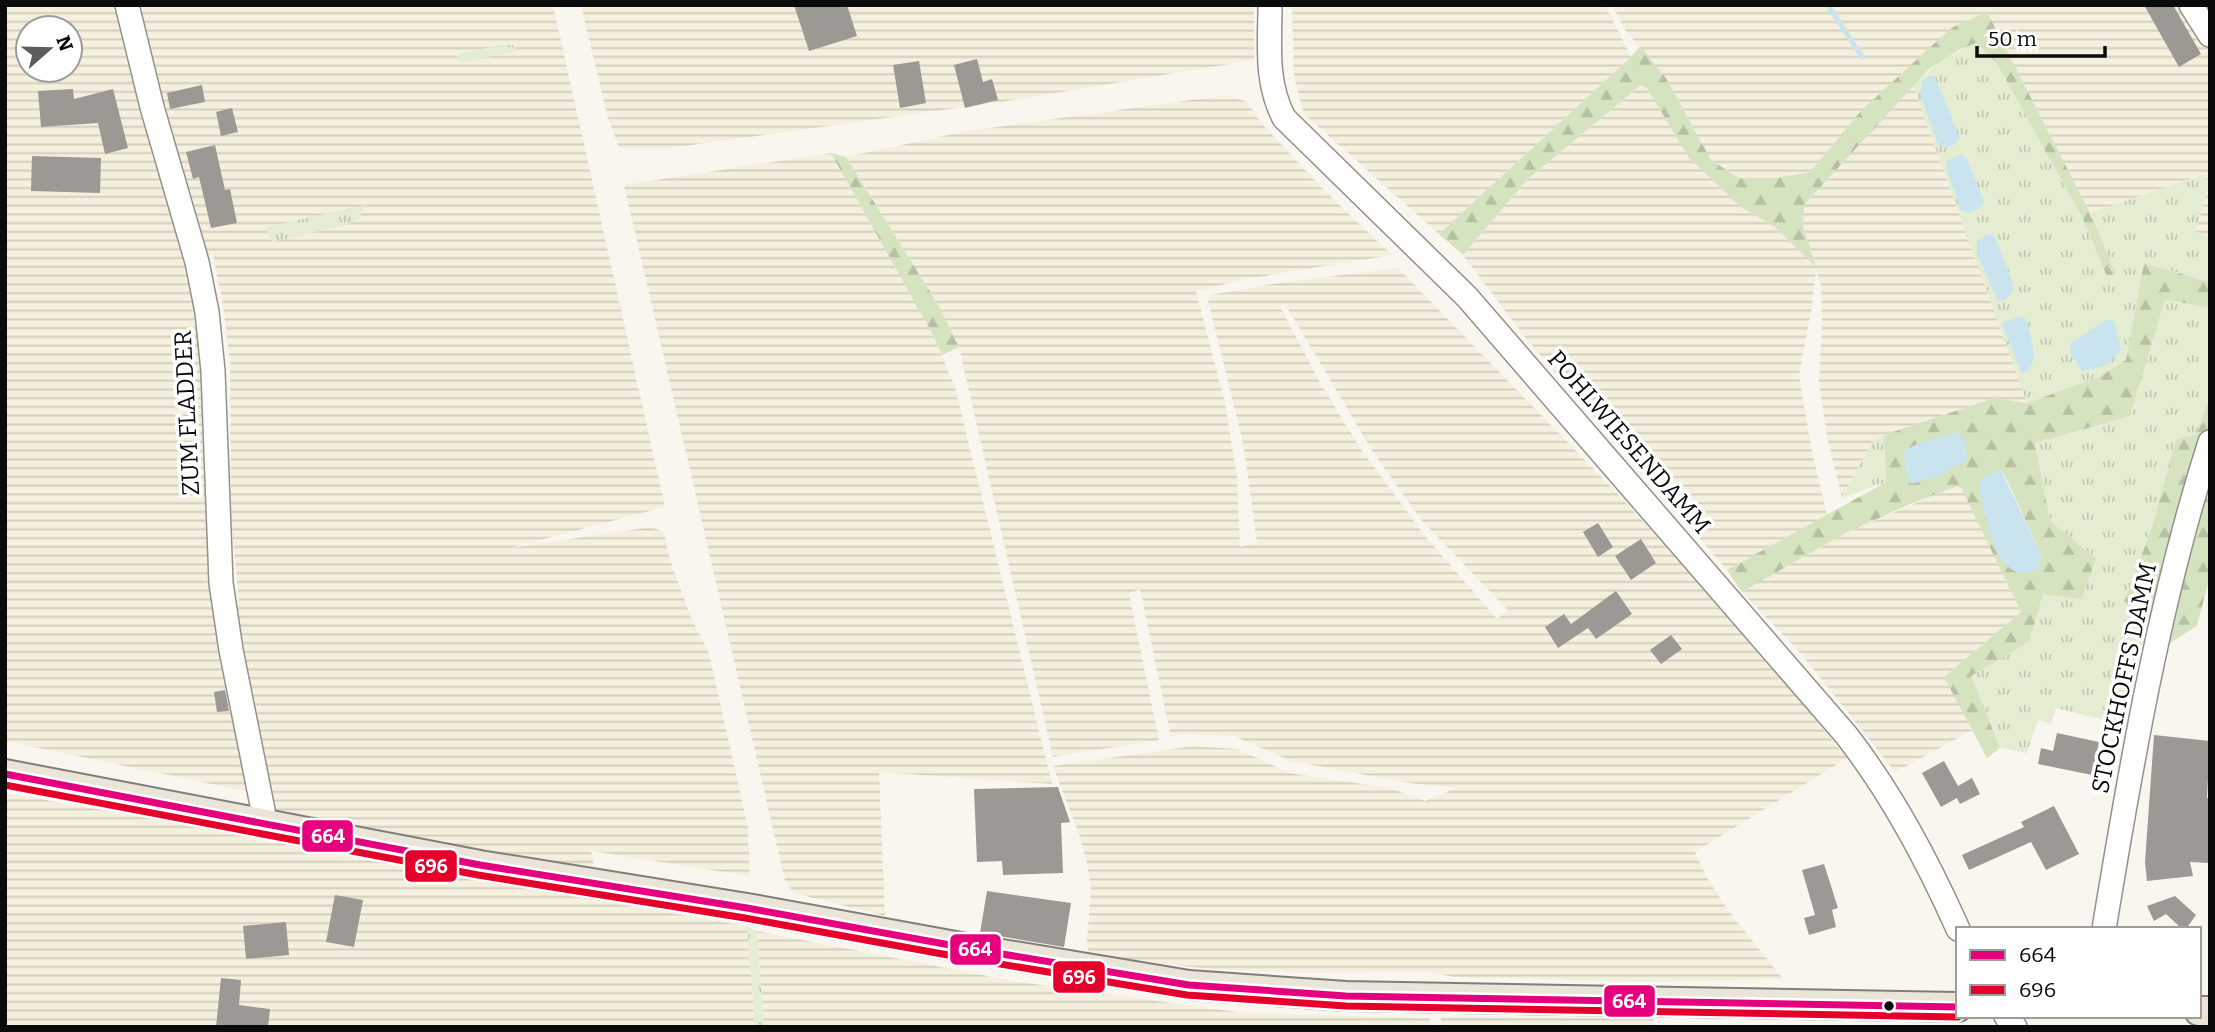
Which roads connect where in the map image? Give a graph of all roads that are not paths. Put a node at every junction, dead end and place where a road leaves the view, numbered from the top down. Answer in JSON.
{"nodes":[{"id":1,"x":127,"y":5,"type":"edge"},
{"id":2,"x":1270,"y":5,"type":"edge"},
{"id":3,"x":2191,"y":5,"type":"edge"},
{"id":4,"x":2210,"y":35,"type":"edge"},
{"id":5,"x":2210,"y":442,"type":"edge"},
{"id":6,"x":5,"y":774,"type":"edge"},
{"id":7,"x":264,"y":824,"type":"junction"},
{"id":8,"x":1957,"y":927,"type":"edge"},
{"id":9,"x":2104,"y":927,"type":"edge"},
{"id":10,"x":1956,"y":1007,"type":"edge"}],
"edges":[{"from":1,"to":7,"type":"street","name":"ZUM FLADDER"},
{"from":2,"to":8,"type":"street","name":"POHLWIESENDAMM"},
{"from":3,"to":4,"type":"street"},
{"from":5,"to":9,"type":"street","name":"STOCKHOFFS DAMM"},
{"from":6,"to":7,"type":"main road"},
{"from":7,"to":10,"type":"main road"}]}
